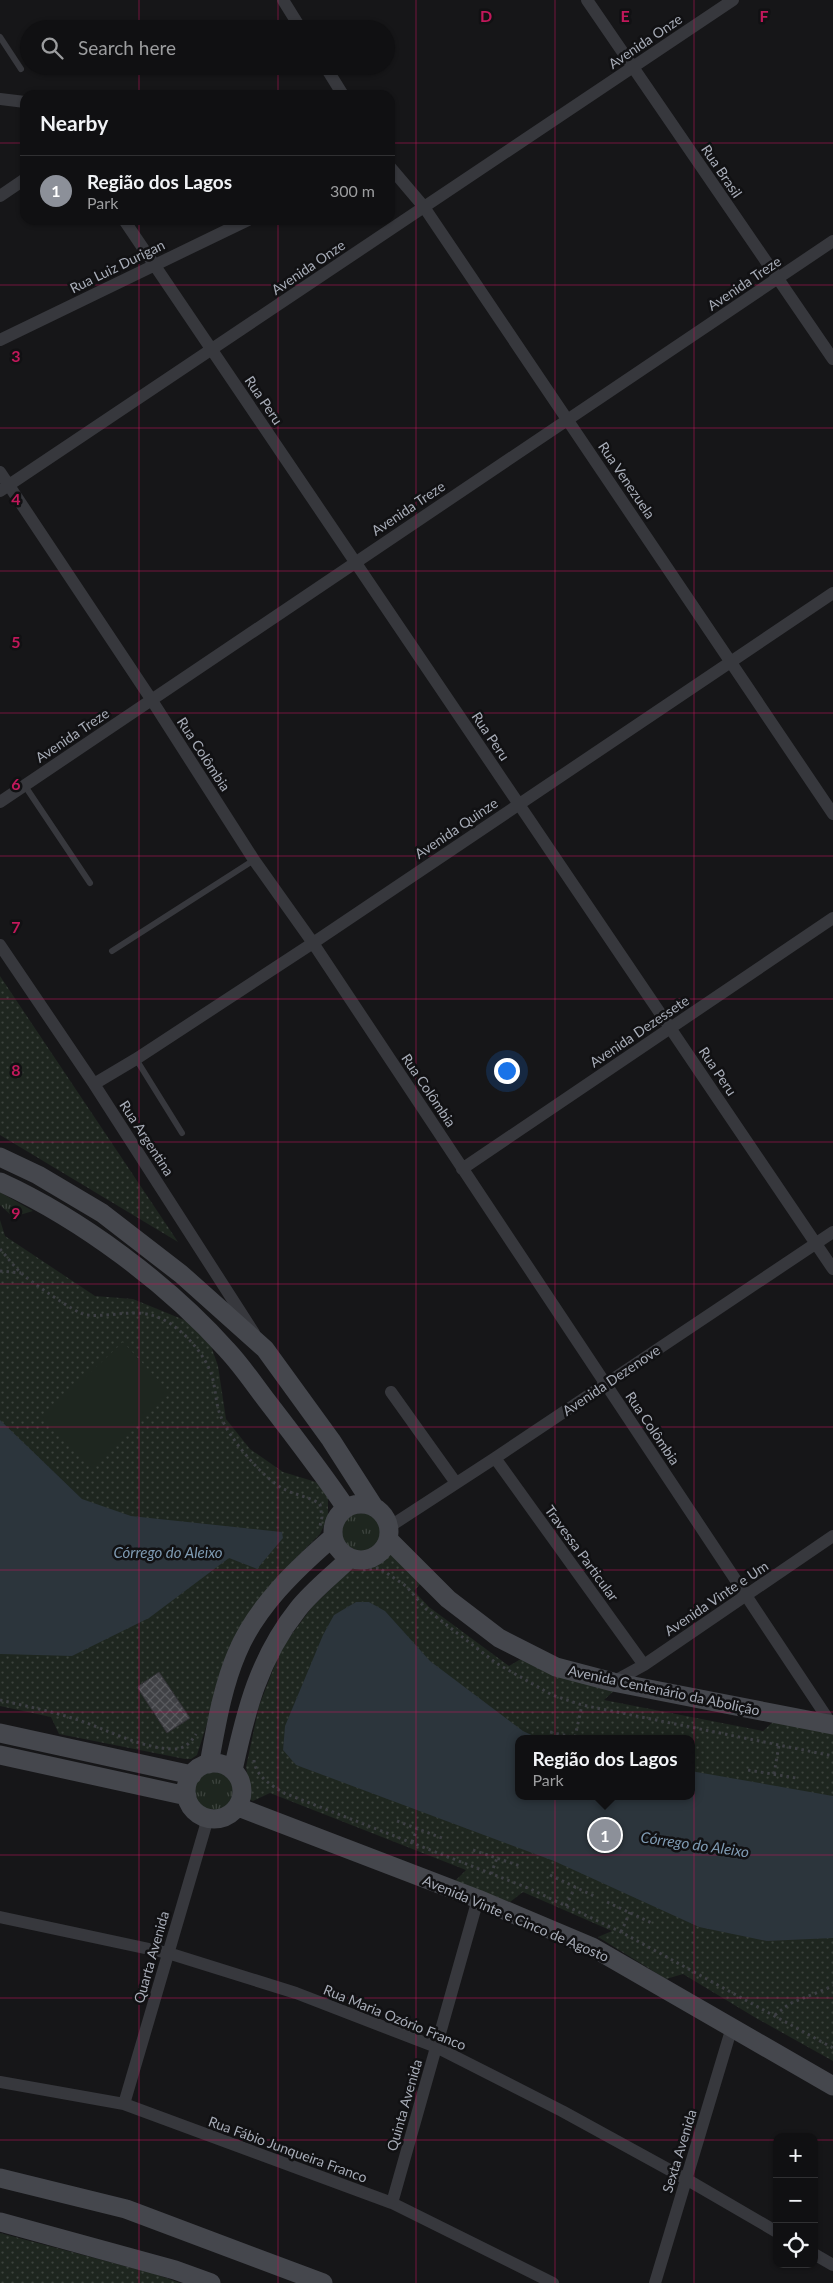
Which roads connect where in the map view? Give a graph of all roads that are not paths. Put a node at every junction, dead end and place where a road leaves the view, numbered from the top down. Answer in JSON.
{"nodes":[{"id":1,"x":284,"y":0,"type":"edge"},
{"id":2,"x":587,"y":0,"type":"edge"},
{"id":3,"x":733,"y":0,"type":"edge"},
{"id":4,"x":296,"y":20,"type":"edge"},
{"id":5,"x":0,"y":37,"type":"edge"},
{"id":6,"x":20,"y":67,"type":"edge"},
{"id":7,"x":633,"y":67,"type":"junction"},
{"id":8,"x":330,"y":75,"type":"edge"},
{"id":9,"x":339,"y":90,"type":"edge"},
{"id":10,"x":0,"y":99,"type":"edge"},
{"id":11,"x":20,"y":101,"type":"edge"},
{"id":12,"x":395,"y":173,"type":"edge"},
{"id":13,"x":20,"y":182,"type":"edge"},
{"id":14,"x":0,"y":196,"type":"edge"},
{"id":15,"x":424,"y":207,"type":"junction"},
{"id":16,"x":127,"y":225,"type":"edge"},
{"id":17,"x":238,"y":225,"type":"edge"},
{"id":18,"x":833,"y":241,"type":"edge"},
{"id":19,"x":154,"y":265,"type":"junction"},
{"id":20,"x":777,"y":278,"type":"junction"},
{"id":21,"x":0,"y":340,"type":"edge"},
{"id":22,"x":211,"y":350,"type":"junction"},
{"id":23,"x":833,"y":359,"type":"edge"},
{"id":24,"x":568,"y":419,"type":"junction"},
{"id":25,"x":0,"y":472,"type":"edge"},
{"id":26,"x":4,"y":488,"type":"edge"},
{"id":27,"x":355,"y":562,"type":"junction"},
{"id":28,"x":833,"y":593,"type":"edge"},
{"id":29,"x":731,"y":660,"type":"junction"},
{"id":30,"x":151,"y":700,"type":"junction"},
{"id":31,"x":25,"y":786,"type":"junction"},
{"id":32,"x":0,"y":802,"type":"edge"},
{"id":33,"x":519,"y":804,"type":"junction"},
{"id":34,"x":833,"y":814,"type":"edge"},
{"id":35,"x":254,"y":860,"type":"junction"},
{"id":36,"x":90,"y":883,"type":"dead end"},
{"id":37,"x":833,"y":918,"type":"edge"},
{"id":38,"x":313,"y":943,"type":"junction"},
{"id":39,"x":0,"y":945,"type":"edge"},
{"id":40,"x":112,"y":951,"type":"dead end"},
{"id":41,"x":670,"y":1028,"type":"junction"},
{"id":42,"x":136,"y":1059,"type":"junction"},
{"id":43,"x":94,"y":1084,"type":"junction"},
{"id":44,"x":182,"y":1133,"type":"dead end"},
{"id":45,"x":0,"y":1157,"type":"edge"},
{"id":46,"x":462,"y":1168,"type":"junction"},
{"id":47,"x":0,"y":1182,"type":"edge"},
{"id":48,"x":833,"y":1232,"type":"edge"},
{"id":49,"x":816,"y":1243,"type":"junction"},
{"id":50,"x":833,"y":1269,"type":"edge"},
{"id":51,"x":265,"y":1350,"type":"junction"},
{"id":52,"x":605,"y":1384,"type":"junction"},
{"id":53,"x":391,"y":1392,"type":"dead end"},
{"id":54,"x":495,"y":1458,"type":"junction"},
{"id":55,"x":456,"y":1483,"type":"junction"},
{"id":56,"x":374,"y":1507,"type":"junction"},
{"id":57,"x":346,"y":1508,"type":"junction"},
{"id":58,"x":326,"y":1533,"type":"junction"},
{"id":59,"x":389,"y":1533,"type":"junction"},
{"id":60,"x":833,"y":1536,"type":"edge"},
{"id":61,"x":353,"y":1566,"type":"junction"},
{"id":62,"x":746,"y":1596,"type":"junction"},
{"id":63,"x":644,"y":1665,"type":"junction"},
{"id":64,"x":613,"y":1682,"type":"junction"},
{"id":65,"x":833,"y":1725,"type":"edge"},
{"id":66,"x":0,"y":1733,"type":"edge"},
{"id":67,"x":0,"y":1756,"type":"edge"},
{"id":68,"x":209,"y":1764,"type":"junction"},
{"id":69,"x":233,"y":1770,"type":"junction"},
{"id":70,"x":192,"y":1775,"type":"junction"},
{"id":71,"x":187,"y":1796,"type":"junction"},
{"id":72,"x":238,"y":1807,"type":"junction"},
{"id":73,"x":208,"y":1818,"type":"junction"},
{"id":74,"x":478,"y":1899,"type":"junction"},
{"id":75,"x":0,"y":1916,"type":"edge"},
{"id":76,"x":168,"y":1953,"type":"junction"},
{"id":77,"x":732,"y":2027,"type":"junction"},
{"id":78,"x":436,"y":2047,"type":"junction"},
{"id":79,"x":0,"y":2082,"type":"edge"},
{"id":80,"x":833,"y":2086,"type":"edge"},
{"id":81,"x":124,"y":2104,"type":"junction"},
{"id":82,"x":0,"y":2178,"type":"edge"},
{"id":83,"x":686,"y":2179,"type":"junction"},
{"id":84,"x":392,"y":2203,"type":"junction"},
{"id":85,"x":0,"y":2222,"type":"edge"},
{"id":86,"x":773,"y":2230,"type":"edge"},
{"id":87,"x":818,"y":2256,"type":"edge"},
{"id":88,"x":833,"y":2265,"type":"edge"},
{"id":89,"x":211,"y":2283,"type":"edge"},
{"id":90,"x":323,"y":2283,"type":"edge"},
{"id":91,"x":553,"y":2283,"type":"edge"},
{"id":92,"x":655,"y":2283,"type":"edge"}],
"edges":[{"from":1,"to":4,"type":"street"},
{"from":2,"to":7,"type":"street","name":"Rua Brasil"},
{"from":3,"to":7,"type":"street","name":"Avenida Onze"},
{"from":5,"to":6,"type":"lane"},
{"from":7,"to":15,"type":"street","name":"Avenida Onze"},
{"from":7,"to":20,"type":"street","name":"Rua Brasil"},
{"from":8,"to":9,"type":"street"},
{"from":10,"to":11,"type":"street"},
{"from":12,"to":15,"type":"street","name":"Rua Venezuela"},
{"from":13,"to":14,"type":"street"},
{"from":15,"to":22,"type":"street","name":"Avenida Onze"},
{"from":15,"to":24,"type":"street","name":"Rua Venezuela"},
{"from":16,"to":19,"type":"street","name":"Rua Peru"},
{"from":17,"to":19,"type":"street","name":"Rua Luiz Durigan"},
{"from":18,"to":20,"type":"street","name":"Avenida Treze"},
{"from":19,"to":21,"type":"street","name":"Rua Luiz Durigan"},
{"from":19,"to":22,"type":"street","name":"Rua Peru"},
{"from":20,"to":23,"type":"street","name":"Rua Brasil"},
{"from":20,"to":24,"type":"street","name":"Avenida Treze"},
{"from":22,"to":26,"type":"street","name":"Avenida Onze"},
{"from":22,"to":27,"type":"street","name":"Rua Peru"},
{"from":24,"to":27,"type":"street","name":"Avenida Treze"},
{"from":24,"to":29,"type":"street","name":"Rua Venezuela"},
{"from":25,"to":26,"type":"street","name":"Rua Colômbia"},
{"from":26,"to":30,"type":"street","name":"Rua Colômbia"},
{"from":27,"to":30,"type":"street","name":"Avenida Treze"},
{"from":27,"to":33,"type":"street","name":"Rua Peru"},
{"from":28,"to":29,"type":"street","name":"Avenida Quinze"},
{"from":29,"to":33,"type":"street","name":"Avenida Quinze"},
{"from":29,"to":34,"type":"street","name":"Rua Venezuela"},
{"from":30,"to":31,"type":"street","name":"Avenida Treze"},
{"from":30,"to":35,"type":"street","name":"Rua Colômbia"},
{"from":31,"to":32,"type":"street","name":"Avenida Treze"},
{"from":31,"to":36,"type":"lane"},
{"from":33,"to":38,"type":"street","name":"Avenida Quinze"},
{"from":33,"to":41,"type":"street","name":"Rua Peru"},
{"from":35,"to":38,"type":"street","name":"Rua Colômbia"},
{"from":35,"to":40,"type":"lane"},
{"from":37,"to":41,"type":"street","name":"Avenida Dezessete"},
{"from":38,"to":42,"type":"street","name":"Avenida Quinze"},
{"from":38,"to":46,"type":"street","name":"Rua Colômbia"},
{"from":39,"to":43,"type":"street","name":"Rua Argentina"},
{"from":41,"to":46,"type":"street","name":"Avenida Dezessete"},
{"from":41,"to":49,"type":"street","name":"Rua Peru"},
{"from":42,"to":43,"type":"street","name":"Avenida Quinze"},
{"from":42,"to":44,"type":"lane"},
{"from":43,"to":51,"type":"street","name":"Rua Argentina"},
{"from":45,"to":51,"type":"street"},
{"from":46,"to":52,"type":"street","name":"Rua Colômbia"},
{"from":47,"to":57,"type":"street"},
{"from":48,"to":49,"type":"street","name":"Avenida Dezenove"},
{"from":49,"to":50,"type":"street","name":"Rua Peru"},
{"from":49,"to":52,"type":"street","name":"Avenida Dezenove"},
{"from":51,"to":56,"type":"street"},
{"from":52,"to":54,"type":"street","name":"Avenida Dezenove"},
{"from":52,"to":62,"type":"street","name":"Rua Colômbia"},
{"from":53,"to":55,"type":"street"},
{"from":54,"to":55,"type":"street","name":"Avenida Dezenove"},
{"from":54,"to":63,"type":"street","name":"Travessa Particular"},
{"from":55,"to":59,"type":"street","name":"Avenida Dezenove"},
{"from":56,"to":57,"type":"street"},
{"from":56,"to":59,"type":"street"},
{"from":57,"to":58,"type":"street"},
{"from":58,"to":61,"type":"street"},
{"from":58,"to":68,"type":"street"},
{"from":59,"to":61,"type":"street"},
{"from":59,"to":64,"type":"street","name":"Avenida Centenário da Abolição"},
{"from":60,"to":62,"type":"street","name":"Avenida Vinte e Um"},
{"from":61,"to":69,"type":"street"},
{"from":62,"to":63,"type":"street","name":"Avenida Vinte e Um"},
{"from":62,"to":65,"type":"street","name":"Rua Colômbia"},
{"from":63,"to":64,"type":"street","name":"Avenida Vinte e Um"},
{"from":64,"to":65,"type":"street","name":"Avenida Centenário da Abolição"},
{"from":66,"to":70,"type":"street"},
{"from":67,"to":71,"type":"street"},
{"from":68,"to":69,"type":"street"},
{"from":68,"to":70,"type":"street"},
{"from":69,"to":72,"type":"street"},
{"from":70,"to":71,"type":"street"},
{"from":71,"to":73,"type":"street"},
{"from":72,"to":73,"type":"street"},
{"from":72,"to":74,"type":"street","name":"Avenida Vinte e Cinco de Agosto"},
{"from":73,"to":76,"type":"street","name":"Quarta Avenida"},
{"from":74,"to":77,"type":"street","name":"Avenida Vinte e Cinco de Agosto"},
{"from":74,"to":78,"type":"street","name":"Quinta Avenida"},
{"from":75,"to":76,"type":"street","name":"Rua Maria Ozório Franco"},
{"from":76,"to":78,"type":"street","name":"Rua Maria Ozório Franco"},
{"from":76,"to":81,"type":"street","name":"Quarta Avenida"},
{"from":77,"to":80,"type":"street","name":"Avenida Vinte e Cinco de Agosto"},
{"from":77,"to":83,"type":"street","name":"Sexta Avenida"},
{"from":78,"to":83,"type":"street","name":"Rua Maria Ozório Franco"},
{"from":78,"to":84,"type":"street","name":"Quinta Avenida"},
{"from":79,"to":81,"type":"street","name":"Rua Fábio Junqueira Franco"},
{"from":81,"to":84,"type":"street","name":"Rua Fábio Junqueira Franco"},
{"from":82,"to":90,"type":"street"},
{"from":83,"to":86,"type":"street","name":"Rua Maria Ozório Franco"},
{"from":83,"to":92,"type":"street","name":"Sexta Avenida"},
{"from":84,"to":91,"type":"street","name":"Rua Fábio Junqueira Franco"},
{"from":85,"to":89,"type":"street"},
{"from":87,"to":88,"type":"street"}]}
